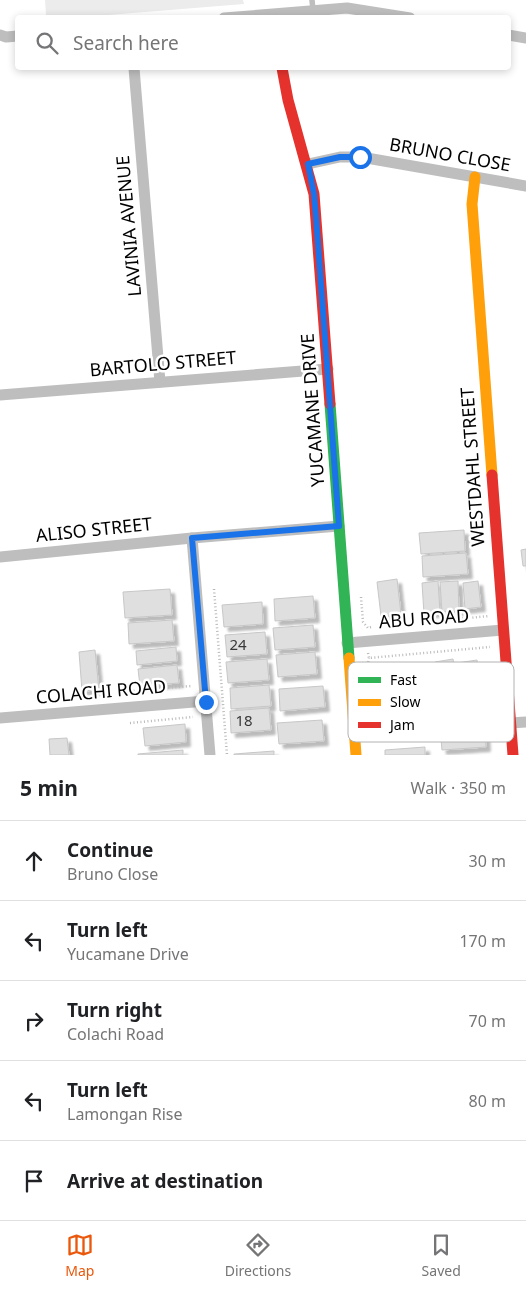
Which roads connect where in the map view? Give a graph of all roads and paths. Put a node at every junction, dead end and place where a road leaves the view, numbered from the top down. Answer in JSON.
{"nodes":[{"id":1,"x":312,"y":5,"type":"edge"},
{"id":2,"x":278,"y":15,"type":"edge"},
{"id":3,"x":393,"y":15,"type":"edge"},
{"id":4,"x":0,"y":36,"type":"edge"},
{"id":5,"x":15,"y":36,"type":"edge"},
{"id":6,"x":511,"y":36,"type":"edge"},
{"id":7,"x":526,"y":38,"type":"edge"},
{"id":8,"x":134,"y":70,"type":"edge"},
{"id":9,"x":282,"y":70,"type":"edge"},
{"id":10,"x":308,"y":164,"type":"junction"},
{"id":11,"x":475,"y":177,"type":"junction"},
{"id":12,"x":526,"y":186,"type":"edge"},
{"id":13,"x":328,"y":369,"type":"junction"},
{"id":14,"x":160,"y":382,"type":"junction"},
{"id":15,"x":0,"y":395,"type":"edge"},
{"id":16,"x":339,"y":526,"type":"junction"},
{"id":17,"x":192,"y":538,"type":"junction"},
{"id":18,"x":0,"y":557,"type":"edge"},
{"id":19,"x":214,"y":588,"type":"dead end"},
{"id":20,"x":361,"y":597,"type":"dead end"},
{"id":21,"x":489,"y":616,"type":"dead end"},
{"id":22,"x":445,"y":621,"type":"dead end"},
{"id":23,"x":376,"y":627,"type":"dead end"},
{"id":24,"x":503,"y":630,"type":"junction"},
{"id":25,"x":347,"y":643,"type":"junction"},
{"id":26,"x":349,"y":662,"type":"edge"},
{"id":27,"x":505,"y":662,"type":"edge"},
{"id":28,"x":191,"y":686,"type":"dead end"},
{"id":29,"x":130,"y":691,"type":"dead end"},
{"id":30,"x":206,"y":702,"type":"junction"},
{"id":31,"x":193,"y":717,"type":"dead end"},
{"id":32,"x":0,"y":718,"type":"edge"},
{"id":33,"x":130,"y":723,"type":"dead end"},
{"id":34,"x":355,"y":742,"type":"edge"},
{"id":35,"x":512,"y":742,"type":"edge"},
{"id":36,"x":210,"y":755,"type":"edge"},
{"id":37,"x":227,"y":755,"type":"edge"},
{"id":38,"x":356,"y":755,"type":"edge"},
{"id":39,"x":513,"y":755,"type":"edge"}],
"edges":[{"from":1,"to":2,"type":"street"},
{"from":1,"to":3,"type":"street"},
{"from":4,"to":5,"type":"street"},
{"from":6,"to":7,"type":"street"},
{"from":8,"to":14,"type":"street","name":"LAVINIA AVENUE"},
{"from":9,"to":10,"type":"street","name":"YUCAMANE DRIVE"},
{"from":10,"to":11,"type":"street","name":"BRUNO CLOSE"},
{"from":10,"to":13,"type":"street","name":"YUCAMANE DRIVE"},
{"from":11,"to":12,"type":"street","name":"BRUNO CLOSE"},
{"from":11,"to":24,"type":"street","name":"WESTDAHL STREET"},
{"from":13,"to":14,"type":"street","name":"BARTOLO STREET"},
{"from":13,"to":16,"type":"street","name":"YUCAMANE DRIVE"},
{"from":14,"to":15,"type":"street","name":"BARTOLO STREET"},
{"from":16,"to":17,"type":"street"},
{"from":16,"to":25,"type":"street","name":"YUCAMANE DRIVE"},
{"from":17,"to":18,"type":"street","name":"ALISO STREET"},
{"from":17,"to":30,"type":"street"},
{"from":19,"to":37,"type":"path"},
{"from":20,"to":23,"type":"path"},
{"from":21,"to":22,"type":"path"},
{"from":24,"to":25,"type":"street","name":"ABU ROAD"},
{"from":24,"to":27,"type":"street","name":"WESTDAHL STREET"},
{"from":25,"to":26,"type":"street","name":"YUCAMANE DRIVE"},
{"from":28,"to":29,"type":"path"},
{"from":30,"to":32,"type":"street","name":"COLACHI ROAD"},
{"from":30,"to":36,"type":"street"},
{"from":31,"to":33,"type":"path"},
{"from":34,"to":38,"type":"street","name":"YUCAMANE DRIVE"},
{"from":35,"to":39,"type":"street","name":"WESTDAHL STREET"}]}
